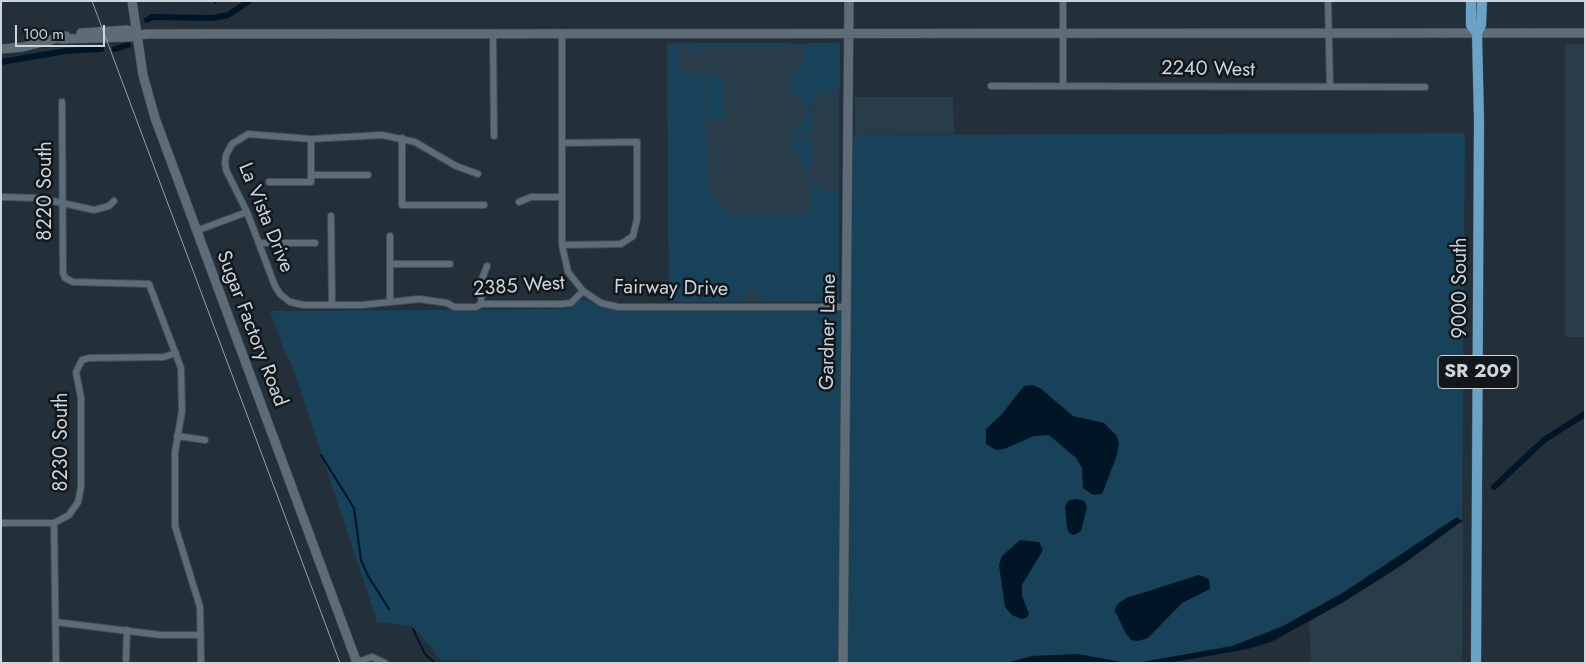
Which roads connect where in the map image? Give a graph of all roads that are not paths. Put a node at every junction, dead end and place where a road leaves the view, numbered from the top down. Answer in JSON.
{"nodes":[{"id":1,"x":132,"y":1,"type":"edge"},
{"id":2,"x":849,"y":1,"type":"edge"},
{"id":3,"x":1063,"y":1,"type":"edge"},
{"id":4,"x":1328,"y":1,"type":"edge"},
{"id":5,"x":1471,"y":1,"type":"edge"},
{"id":6,"x":1482,"y":1,"type":"edge"},
{"id":7,"x":1329,"y":33,"type":"junction"},
{"id":8,"x":1585,"y":33,"type":"edge"},
{"id":9,"x":137,"y":34,"type":"junction"},
{"id":10,"x":493,"y":34,"type":"junction"},
{"id":11,"x":562,"y":34,"type":"junction"},
{"id":12,"x":849,"y":34,"type":"junction"},
{"id":13,"x":1063,"y":34,"type":"junction"},
{"id":14,"x":1476,"y":34,"type":"junction"},
{"id":15,"x":1,"y":49,"type":"edge"},
{"id":16,"x":991,"y":86,"type":"dead end"},
{"id":17,"x":1063,"y":86,"type":"junction"},
{"id":18,"x":1330,"y":87,"type":"junction"},
{"id":19,"x":1425,"y":87,"type":"dead end"},
{"id":20,"x":62,"y":102,"type":"dead end"},
{"id":21,"x":494,"y":136,"type":"dead end"},
{"id":22,"x":402,"y":138,"type":"junction"},
{"id":23,"x":311,"y":139,"type":"junction"},
{"id":24,"x":562,"y":143,"type":"junction"},
{"id":25,"x":478,"y":174,"type":"dead end"},
{"id":26,"x":368,"y":175,"type":"dead end"},
{"id":27,"x":311,"y":178,"type":"junction"},
{"id":28,"x":269,"y":182,"type":"dead end"},
{"id":29,"x":1,"y":197,"type":"edge"},
{"id":30,"x":562,"y":197,"type":"junction"},
{"id":31,"x":114,"y":201,"type":"dead end"},
{"id":32,"x":519,"y":202,"type":"dead end"},
{"id":33,"x":62,"y":203,"type":"junction"},
{"id":34,"x":484,"y":205,"type":"dead end"},
{"id":35,"x":247,"y":212,"type":"junction"},
{"id":36,"x":331,"y":216,"type":"dead end"},
{"id":37,"x":196,"y":231,"type":"junction"},
{"id":38,"x":390,"y":236,"type":"dead end"},
{"id":39,"x":259,"y":243,"type":"junction"},
{"id":40,"x":315,"y":244,"type":"dead end"},
{"id":41,"x":562,"y":245,"type":"junction"},
{"id":42,"x":390,"y":264,"type":"junction"},
{"id":43,"x":450,"y":264,"type":"dead end"},
{"id":44,"x":487,"y":266,"type":"dead end"},
{"id":45,"x":582,"y":291,"type":"junction"},
{"id":46,"x":390,"y":301,"type":"junction"},
{"id":47,"x":481,"y":304,"type":"junction"},
{"id":48,"x":332,"y":305,"type":"junction"},
{"id":49,"x":454,"y":307,"type":"joint"},
{"id":50,"x":847,"y":307,"type":"junction"},
{"id":51,"x":176,"y":353,"type":"junction"},
{"id":52,"x":177,"y":436,"type":"junction"},
{"id":53,"x":204,"y":440,"type":"dead end"},
{"id":54,"x":1,"y":523,"type":"edge"},
{"id":55,"x":54,"y":523,"type":"junction"},
{"id":56,"x":55,"y":622,"type":"junction"},
{"id":57,"x":128,"y":630,"type":"junction"},
{"id":58,"x":201,"y":635,"type":"junction"},
{"id":59,"x":126,"y":659,"type":"dead end"},
{"id":60,"x":357,"y":662,"type":"edge"},
{"id":61,"x":56,"y":663,"type":"edge"},
{"id":62,"x":201,"y":663,"type":"edge"},
{"id":63,"x":385,"y":663,"type":"edge"},
{"id":64,"x":843,"y":663,"type":"edge"},
{"id":65,"x":1476,"y":663,"type":"edge"}],
"edges":[{"from":1,"to":9,"type":"street","name":"Sugar Factory Road"},
{"from":2,"to":12,"type":"street","name":"Gardner Lane"},
{"from":3,"to":13,"type":"street"},
{"from":4,"to":7,"type":"street"},
{"from":5,"to":14,"type":"main road","name":"9000 South","number":"SR 209"},
{"from":6,"to":14,"type":"main road","name":"9000 South","number":"SR 209"},
{"from":7,"to":13,"type":"street"},
{"from":7,"to":14,"type":"street"},
{"from":7,"to":18,"type":"street"},
{"from":8,"to":14,"type":"street"},
{"from":9,"to":10,"type":"street"},
{"from":9,"to":15,"type":"street"},
{"from":9,"to":37,"type":"street","name":"Sugar Factory Road"},
{"from":10,"to":11,"type":"street"},
{"from":10,"to":21,"type":"street"},
{"from":11,"to":12,"type":"street"},
{"from":11,"to":24,"type":"street","name":"Fairway Drive"},
{"from":12,"to":13,"type":"street"},
{"from":12,"to":50,"type":"street","name":"Gardner Lane"},
{"from":13,"to":17,"type":"street"},
{"from":14,"to":65,"type":"main road","name":"9000 South","number":"SR 209"},
{"from":16,"to":17,"type":"street","name":"2240 West"},
{"from":17,"to":18,"type":"street","name":"2240 West"},
{"from":18,"to":19,"type":"street","name":"2240 West"},
{"from":20,"to":33,"type":"street","name":"8220 South"},
{"from":22,"to":23,"type":"street","name":"La Vista Drive"},
{"from":22,"to":25,"type":"street","name":"La Vista Drive"},
{"from":22,"to":34,"type":"street"},
{"from":23,"to":27,"type":"street"},
{"from":23,"to":35,"type":"street","name":"La Vista Drive"},
{"from":24,"to":30,"type":"street","name":"Fairway Drive"},
{"from":24,"to":41,"type":"street"},
{"from":26,"to":27,"type":"street"},
{"from":27,"to":28,"type":"street"},
{"from":29,"to":33,"type":"street"},
{"from":30,"to":32,"type":"street"},
{"from":30,"to":41,"type":"street","name":"Fairway Drive"},
{"from":31,"to":33,"type":"street"},
{"from":33,"to":51,"type":"street","name":"8220 South"},
{"from":35,"to":37,"type":"street"},
{"from":35,"to":39,"type":"street","name":"La Vista Drive"},
{"from":36,"to":48,"type":"street"},
{"from":37,"to":60,"type":"street","name":"Sugar Factory Road"},
{"from":38,"to":42,"type":"street"},
{"from":39,"to":40,"type":"street"},
{"from":39,"to":48,"type":"street","name":"La Vista Drive"},
{"from":41,"to":45,"type":"street","name":"Fairway Drive"},
{"from":42,"to":43,"type":"street"},
{"from":42,"to":46,"type":"street"},
{"from":44,"to":47,"type":"street"},
{"from":45,"to":47,"type":"street","name":"2385 West"},
{"from":45,"to":50,"type":"street","name":"Fairway Drive"},
{"from":46,"to":48,"type":"street","name":"La Vista Drive"},
{"from":46,"to":49,"type":"street","name":"La Vista Drive"},
{"from":47,"to":49,"type":"street","name":"2385 West"},
{"from":50,"to":64,"type":"street","name":"Gardner Lane"},
{"from":51,"to":52,"type":"street"},
{"from":51,"to":55,"type":"street","name":"8230 South"},
{"from":52,"to":53,"type":"street"},
{"from":52,"to":58,"type":"street"},
{"from":54,"to":55,"type":"street"},
{"from":55,"to":56,"type":"street"},
{"from":56,"to":57,"type":"street"},
{"from":56,"to":61,"type":"street"},
{"from":57,"to":58,"type":"street"},
{"from":57,"to":59,"type":"street"},
{"from":58,"to":62,"type":"street"},
{"from":60,"to":63,"type":"street"}]}
